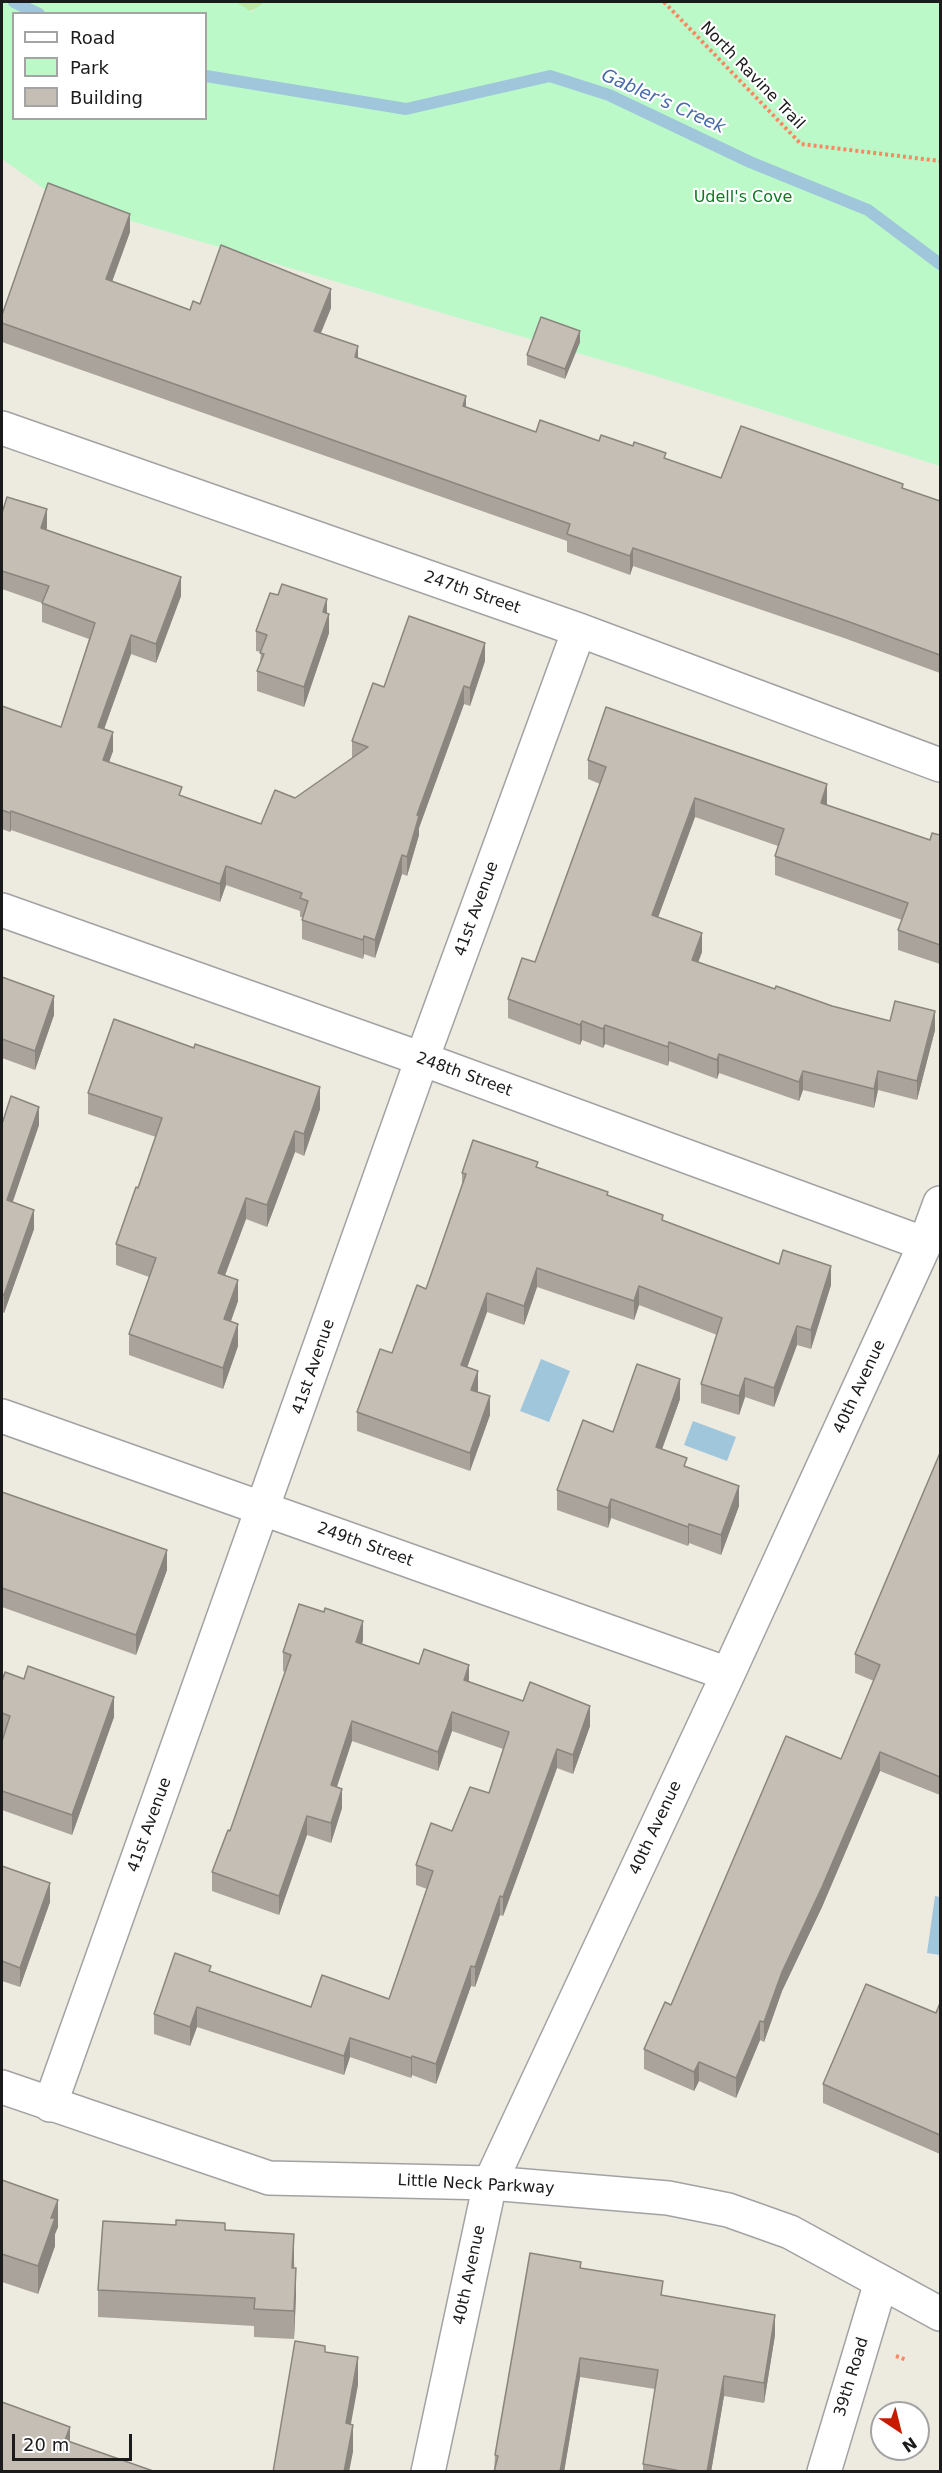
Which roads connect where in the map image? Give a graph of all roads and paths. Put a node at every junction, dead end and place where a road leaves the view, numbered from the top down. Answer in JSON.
{"nodes":[{"id":1,"x":664,"y":2,"type":"edge"},
{"id":2,"x":940,"y":161,"type":"edge"},
{"id":3,"x":2,"y":428,"type":"edge"},
{"id":4,"x":579,"y":630,"type":"junction"},
{"id":5,"x":940,"y":765,"type":"edge"},
{"id":6,"x":2,"y":910,"type":"edge"},
{"id":7,"x":422,"y":1059,"type":"junction"},
{"id":8,"x":940,"y":1203,"type":"edge"},
{"id":9,"x":925,"y":1244,"type":"junction"},
{"id":10,"x":2,"y":1416,"type":"edge"},
{"id":11,"x":263,"y":1509,"type":"junction"},
{"id":12,"x":728,"y":1674,"type":"junction"},
{"id":13,"x":2,"y":2087,"type":"edge"},
{"id":14,"x":50,"y":2104,"type":"junction"},
{"id":15,"x":490,"y":2183,"type":"junction"},
{"id":16,"x":881,"y":2282,"type":"junction"},
{"id":17,"x":940,"y":2314,"type":"edge"},
{"id":18,"x":428,"y":2472,"type":"edge"},
{"id":19,"x":824,"y":2472,"type":"edge"}],
"edges":[{"from":1,"to":2,"type":"path","name":"North Ravine Trail"},
{"from":3,"to":4,"type":"street","name":"247th Street"},
{"from":4,"to":5,"type":"street","name":"247th Street"},
{"from":4,"to":7,"type":"street","name":"41st Avenue"},
{"from":6,"to":7,"type":"street","name":"248th Street"},
{"from":7,"to":9,"type":"street","name":"248th Street"},
{"from":7,"to":11,"type":"street","name":"41st Avenue"},
{"from":8,"to":9,"type":"street","name":"40th Avenue"},
{"from":9,"to":12,"type":"street","name":"40th Avenue"},
{"from":10,"to":11,"type":"street","name":"249th Street"},
{"from":11,"to":12,"type":"street","name":"249th Street"},
{"from":11,"to":14,"type":"street","name":"41st Avenue"},
{"from":12,"to":15,"type":"street","name":"40th Avenue"},
{"from":13,"to":14,"type":"street","name":"Little Neck Parkway"},
{"from":14,"to":15,"type":"street","name":"Little Neck Parkway"},
{"from":15,"to":16,"type":"street","name":"Little Neck Parkway"},
{"from":15,"to":18,"type":"street","name":"40th Avenue"},
{"from":16,"to":17,"type":"street","name":"Little Neck Parkway"},
{"from":16,"to":19,"type":"street","name":"39th Road"}]}
